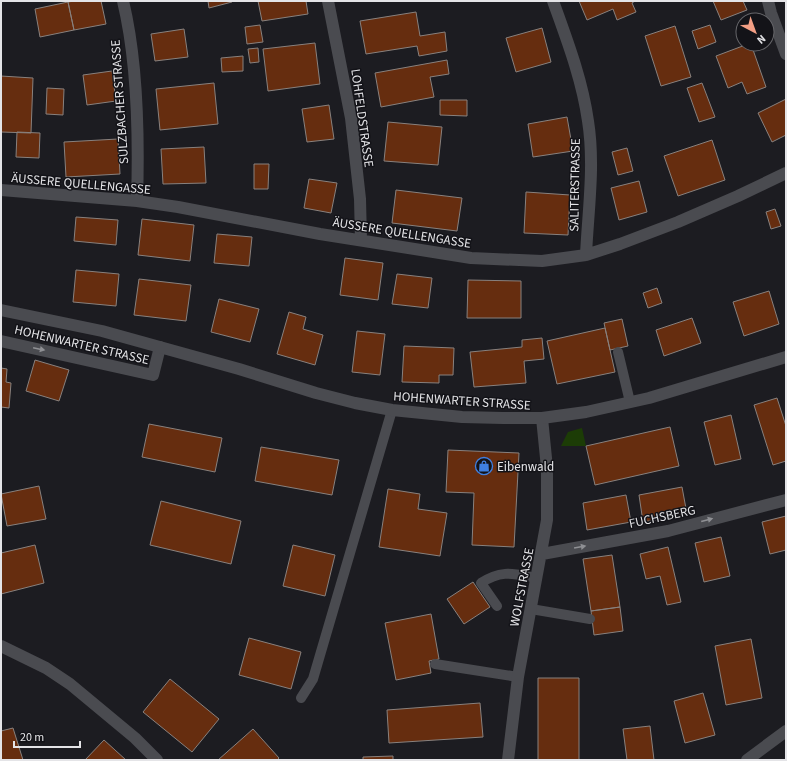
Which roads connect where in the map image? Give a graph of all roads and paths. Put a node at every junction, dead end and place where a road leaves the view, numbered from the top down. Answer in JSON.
{"nodes":[{"id":1,"x":123,"y":1,"type":"edge"},
{"id":2,"x":328,"y":1,"type":"edge"},
{"id":3,"x":553,"y":1,"type":"edge"},
{"id":4,"x":768,"y":1,"type":"edge"},
{"id":5,"x":786,"y":54,"type":"edge"},
{"id":6,"x":786,"y":173,"type":"edge"},
{"id":7,"x":1,"y":190,"type":"edge"},
{"id":8,"x":137,"y":201,"type":"junction"},
{"id":9,"x":361,"y":240,"type":"junction"},
{"id":10,"x":586,"y":255,"type":"junction"},
{"id":11,"x":1,"y":310,"type":"edge"},
{"id":12,"x":1,"y":341,"type":"edge"},
{"id":13,"x":160,"y":347,"type":"junction"},
{"id":14,"x":618,"y":352,"type":"dead end"},
{"id":15,"x":786,"y":358,"type":"edge"},
{"id":16,"x":630,"y":402,"type":"junction"},
{"id":17,"x":392,"y":410,"type":"junction"},
{"id":18,"x":542,"y":418,"type":"junction"},
{"id":19,"x":786,"y":500,"type":"edge"},
{"id":20,"x":542,"y":554,"type":"junction"},
{"id":21,"x":537,"y":578,"type":"junction"},
{"id":22,"x":497,"y":606,"type":"dead end"},
{"id":23,"x":531,"y":609,"type":"junction"},
{"id":24,"x":590,"y":619,"type":"dead end"},
{"id":25,"x":1,"y":646,"type":"edge"},
{"id":26,"x":435,"y":664,"type":"dead end"},
{"id":27,"x":518,"y":677,"type":"junction"},
{"id":28,"x":301,"y":698,"type":"dead end"},
{"id":29,"x":786,"y":731,"type":"edge"},
{"id":30,"x":158,"y":760,"type":"edge"},
{"id":31,"x":508,"y":760,"type":"edge"},
{"id":32,"x":747,"y":760,"type":"edge"}],
"edges":[{"from":1,"to":8,"type":"street","name":"SULZBACHER STRASSE"},
{"from":2,"to":9,"type":"street","name":"LOHFELDSTRASSE"},
{"from":3,"to":10,"type":"street","name":"SALITERSTRASSE"},
{"from":4,"to":5,"type":"street"},
{"from":6,"to":10,"type":"street","name":"ÄUSSERE QUELLENGASSE"},
{"from":7,"to":8,"type":"street","name":"ÄUSSERE QUELLENGASSE"},
{"from":8,"to":9,"type":"street","name":"ÄUSSERE QUELLENGASSE"},
{"from":9,"to":10,"type":"street","name":"ÄUSSERE QUELLENGASSE"},
{"from":11,"to":13,"type":"street","name":"HOHENWARTER STRASSE"},
{"from":12,"to":13,"type":"street","name":"HOHENWARTER STRASSE","one_way":true},
{"from":13,"to":17,"type":"street","name":"HOHENWARTER STRASSE"},
{"from":14,"to":16,"type":"lane"},
{"from":15,"to":16,"type":"street","name":"HOHENWARTER STRASSE"},
{"from":16,"to":18,"type":"street","name":"HOHENWARTER STRASSE"},
{"from":17,"to":18,"type":"street","name":"HOHENWARTER STRASSE"},
{"from":17,"to":28,"type":"lane"},
{"from":18,"to":20,"type":"street","name":"WOLFSTRASSE"},
{"from":20,"to":19,"type":"street","name":"FUCHSBERG","one_way":true},
{"from":20,"to":21,"type":"street","name":"WOLFSTRASSE"},
{"from":21,"to":22,"type":"lane"},
{"from":21,"to":23,"type":"street","name":"WOLFSTRASSE"},
{"from":23,"to":24,"type":"lane"},
{"from":23,"to":27,"type":"street","name":"WOLFSTRASSE"},
{"from":25,"to":30,"type":"street"},
{"from":26,"to":27,"type":"lane"},
{"from":27,"to":31,"type":"street","name":"WOLFSTRASSE"},
{"from":29,"to":32,"type":"street"}]}
